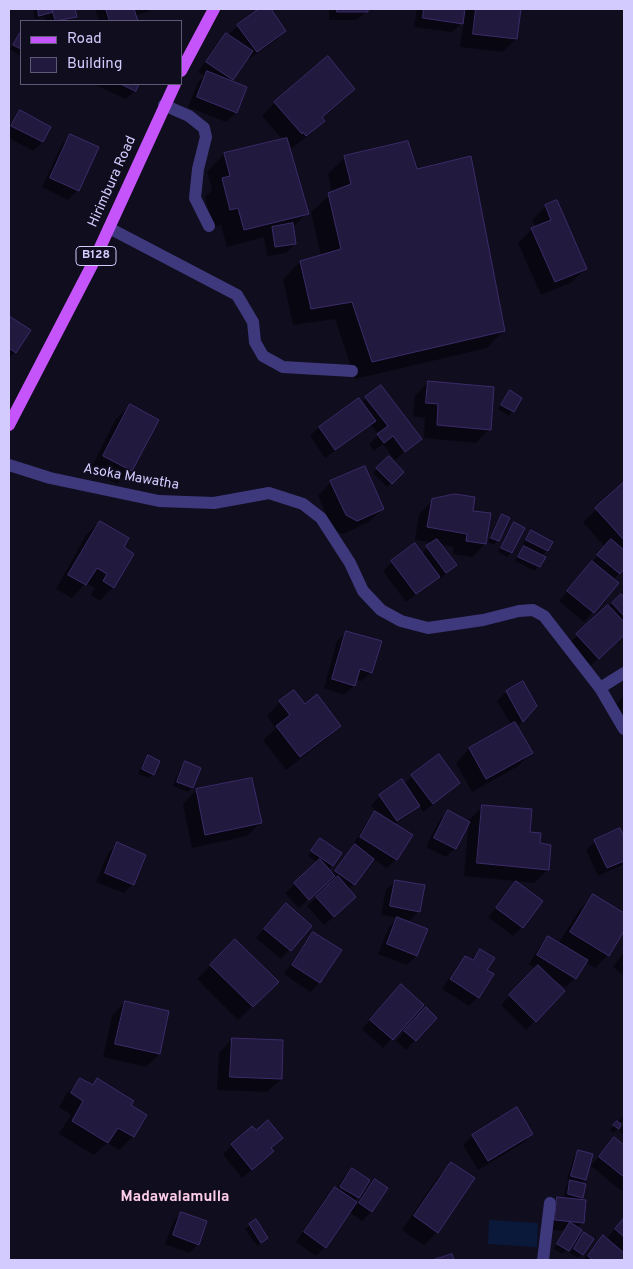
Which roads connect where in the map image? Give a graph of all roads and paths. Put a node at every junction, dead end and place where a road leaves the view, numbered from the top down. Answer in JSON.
{"nodes":[{"id":1,"x":214,"y":9,"type":"edge"},
{"id":2,"x":182,"y":69,"type":"edge"},
{"id":3,"x":174,"y":85,"type":"edge"},
{"id":4,"x":164,"y":104,"type":"junction"},
{"id":5,"x":209,"y":226,"type":"dead end"},
{"id":6,"x":109,"y":228,"type":"junction"},
{"id":7,"x":352,"y":371,"type":"dead end"},
{"id":8,"x":9,"y":425,"type":"edge"},
{"id":9,"x":9,"y":465,"type":"edge"},
{"id":10,"x":624,"y":673,"type":"edge"},
{"id":11,"x":600,"y":688,"type":"junction"},
{"id":12,"x":624,"y":729,"type":"edge"},
{"id":13,"x":550,"y":1203,"type":"dead end"},
{"id":14,"x":543,"y":1260,"type":"edge"}],
"edges":[{"from":1,"to":2,"type":"main road"},
{"from":3,"to":4,"type":"main road","name":"Hirimbura Road","number":"B128"},
{"from":4,"to":5,"type":"street"},
{"from":4,"to":6,"type":"main road","name":"Hirimbura Road","number":"B128"},
{"from":6,"to":7,"type":"street"},
{"from":6,"to":8,"type":"main road","name":"Hirimbura Road","number":"B128"},
{"from":9,"to":11,"type":"street","name":"Asoka Mawatha"},
{"from":10,"to":11,"type":"street"},
{"from":11,"to":12,"type":"street","name":"Asoka Mawatha"},
{"from":13,"to":14,"type":"street"}]}
